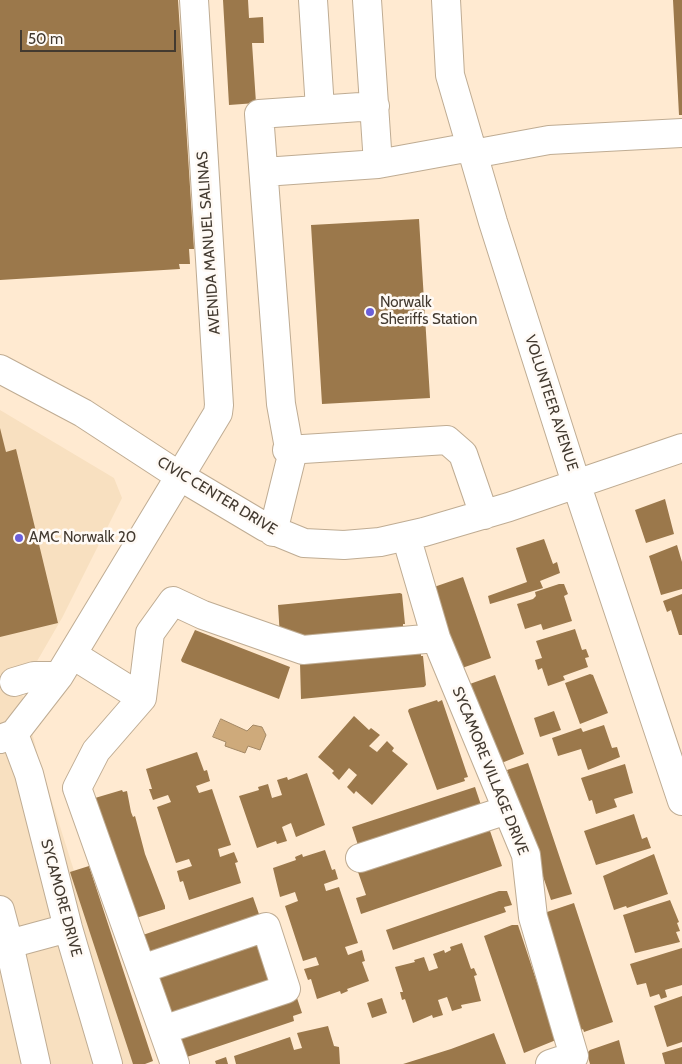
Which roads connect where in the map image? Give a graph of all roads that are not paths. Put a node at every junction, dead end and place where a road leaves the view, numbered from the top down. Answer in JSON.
{"nodes":[{"id":1,"x":194,"y":0,"type":"edge"},
{"id":2,"x":313,"y":0,"type":"edge"},
{"id":3,"x":367,"y":0,"type":"edge"},
{"id":4,"x":446,"y":0,"type":"edge"},
{"id":5,"x":375,"y":106,"type":"junction"},
{"id":6,"x":320,"y":109,"type":"junction"},
{"id":7,"x":682,"y":133,"type":"edge"},
{"id":8,"x":472,"y":150,"type":"junction"},
{"id":9,"x":378,"y":164,"type":"junction"},
{"id":10,"x":264,"y":172,"type":"junction"},
{"id":11,"x":0,"y":369,"type":"edge"},
{"id":12,"x":682,"y":448,"type":"edge"},
{"id":13,"x":288,"y":450,"type":"junction"},
{"id":14,"x":181,"y":477,"type":"junction"},
{"id":15,"x":576,"y":483,"type":"junction"},
{"id":16,"x":484,"y":515,"type":"junction"},
{"id":17,"x":273,"y":532,"type":"junction"},
{"id":18,"x":406,"y":536,"type":"junction"},
{"id":19,"x":436,"y":638,"type":"junction"},
{"id":20,"x":66,"y":665,"type":"junction"},
{"id":21,"x":14,"y":682,"type":"dead end"},
{"id":22,"x":142,"y":698,"type":"junction"},
{"id":23,"x":7,"y":736,"type":"edge"},
{"id":24,"x":682,"y":801,"type":"edge"},
{"id":25,"x":507,"y":810,"type":"junction"},
{"id":26,"x":360,"y":858,"type":"dead end"},
{"id":27,"x":0,"y":910,"type":"edge"},
{"id":28,"x":68,"y":928,"type":"junction"},
{"id":29,"x":9,"y":944,"type":"junction"},
{"id":30,"x":142,"y":969,"type":"junction"},
{"id":31,"x":163,"y":1030,"type":"junction"},
{"id":32,"x":567,"y":1061,"type":"edge"},
{"id":33,"x":36,"y":1064,"type":"edge"},
{"id":34,"x":108,"y":1064,"type":"edge"},
{"id":35,"x":175,"y":1064,"type":"edge"}],
"edges":[{"from":1,"to":14,"type":"street","name":"AVENIDA MANUEL SALINAS"},
{"from":2,"to":6,"type":"street"},
{"from":3,"to":5,"type":"street"},
{"from":4,"to":8,"type":"street","name":"VOLUNTEER AVENUE"},
{"from":5,"to":6,"type":"street"},
{"from":5,"to":9,"type":"street"},
{"from":6,"to":10,"type":"street"},
{"from":7,"to":8,"type":"street"},
{"from":8,"to":9,"type":"street"},
{"from":8,"to":15,"type":"street","name":"VOLUNTEER AVENUE"},
{"from":9,"to":10,"type":"street"},
{"from":10,"to":13,"type":"street"},
{"from":11,"to":14,"type":"street","name":"CIVIC CENTER DRIVE"},
{"from":12,"to":15,"type":"street","name":"CIVIC CENTER DRIVE"},
{"from":13,"to":16,"type":"street"},
{"from":13,"to":17,"type":"street"},
{"from":14,"to":17,"type":"street","name":"CIVIC CENTER DRIVE"},
{"from":14,"to":20,"type":"street","name":"AVENIDA MANUEL SALINAS"},
{"from":15,"to":16,"type":"street","name":"CIVIC CENTER DRIVE"},
{"from":15,"to":24,"type":"street","name":"VOLUNTEER AVENUE"},
{"from":16,"to":18,"type":"street","name":"CIVIC CENTER DRIVE"},
{"from":17,"to":18,"type":"street","name":"CIVIC CENTER DRIVE"},
{"from":18,"to":19,"type":"street","name":"SYCAMORE VILLAGE DRIVE"},
{"from":19,"to":22,"type":"street"},
{"from":19,"to":25,"type":"street","name":"SYCAMORE VILLAGE DRIVE"},
{"from":20,"to":21,"type":"street"},
{"from":20,"to":22,"type":"street"},
{"from":20,"to":23,"type":"street","name":"AVENIDA MANUEL SALINAS"},
{"from":22,"to":30,"type":"street"},
{"from":23,"to":28,"type":"street","name":"SYCAMORE DRIVE"},
{"from":25,"to":26,"type":"street"},
{"from":25,"to":32,"type":"street","name":"SYCAMORE VILLAGE DRIVE"},
{"from":27,"to":29,"type":"street"},
{"from":28,"to":29,"type":"street"},
{"from":28,"to":34,"type":"street","name":"SYCAMORE DRIVE"},
{"from":29,"to":33,"type":"street"},
{"from":30,"to":31,"type":"street"},
{"from":30,"to":31,"type":"street"},
{"from":31,"to":35,"type":"street"}]}
